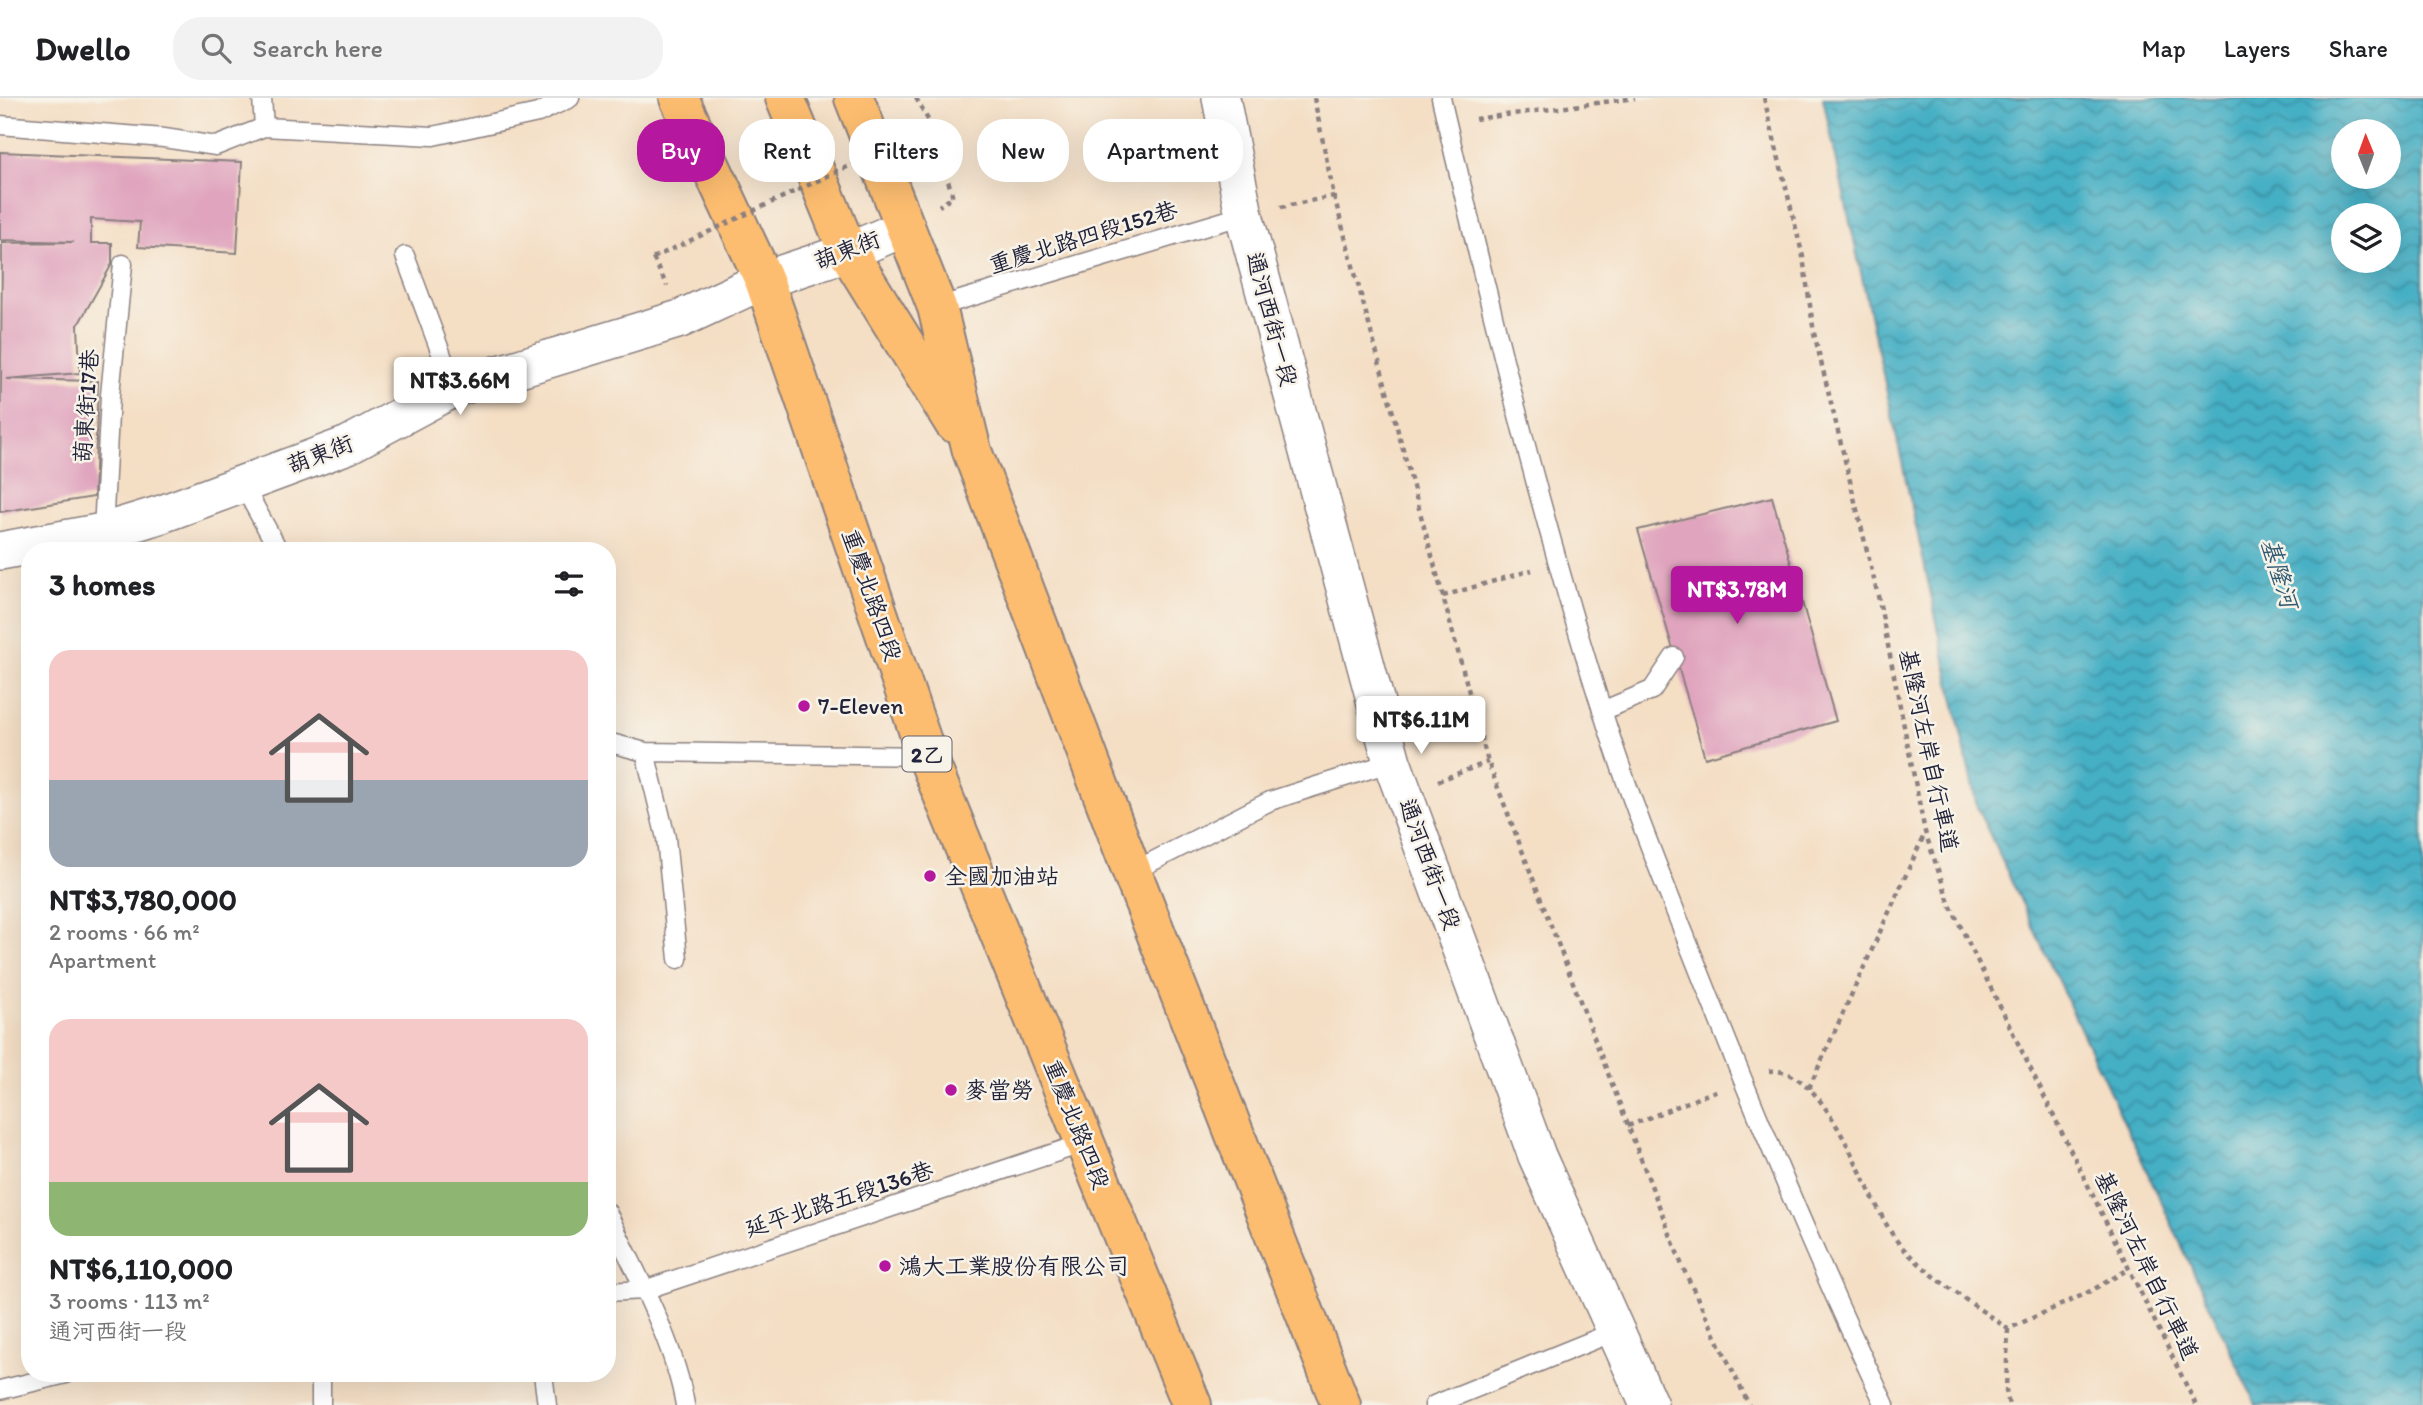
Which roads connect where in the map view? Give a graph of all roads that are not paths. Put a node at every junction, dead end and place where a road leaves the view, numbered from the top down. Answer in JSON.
{"nodes":[{"id":1,"x":262,"y":98,"type":"edge"},
{"id":2,"x":570,"y":98,"type":"edge"},
{"id":3,"x":679,"y":98,"type":"edge"},
{"id":4,"x":785,"y":98,"type":"edge"},
{"id":5,"x":854,"y":98,"type":"edge"},
{"id":6,"x":1220,"y":98,"type":"edge"},
{"id":7,"x":1440,"y":98,"type":"edge"},
{"id":8,"x":0,"y":125,"type":"edge"},
{"id":9,"x":264,"y":127,"type":"junction"},
{"id":10,"x":1244,"y":215,"type":"junction"},
{"id":11,"x":905,"y":227,"type":"junction"},
{"id":12,"x":848,"y":252,"type":"junction"},
{"id":13,"x":405,"y":256,"type":"dead end"},
{"id":14,"x":123,"y":264,"type":"dead end"},
{"id":15,"x":764,"y":281,"type":"junction"},
{"id":16,"x":937,"y":307,"type":"junction"},
{"id":17,"x":454,"y":388,"type":"junction"},
{"id":18,"x":972,"y":451,"type":"junction"},
{"id":19,"x":242,"y":483,"type":"junction"},
{"id":20,"x":105,"y":541,"type":"edge"},
{"id":21,"x":274,"y":542,"type":"edge"},
{"id":22,"x":21,"y":549,"type":"edge"},
{"id":23,"x":0,"y":551,"type":"edge"},
{"id":24,"x":1674,"y":657,"type":"dead end"},
{"id":25,"x":1602,"y":711,"type":"junction"},
{"id":26,"x":616,"y":744,"type":"edge"},
{"id":27,"x":645,"y":752,"type":"junction"},
{"id":28,"x":927,"y":756,"type":"junction"},
{"id":29,"x":1392,"y":762,"type":"junction"},
{"id":30,"x":1132,"y":872,"type":"junction"},
{"id":31,"x":678,"y":959,"type":"dead end"},
{"id":32,"x":1084,"y":1143,"type":"junction"},
{"id":33,"x":616,"y":1231,"type":"edge"},
{"id":34,"x":644,"y":1290,"type":"junction"},
{"id":35,"x":616,"y":1292,"type":"edge"},
{"id":36,"x":1616,"y":1331,"type":"junction"},
{"id":37,"x":33,"y":1382,"type":"edge"},
{"id":38,"x":321,"y":1382,"type":"edge"},
{"id":39,"x":543,"y":1382,"type":"edge"},
{"id":40,"x":0,"y":1390,"type":"edge"},
{"id":41,"x":321,"y":1405,"type":"edge"},
{"id":42,"x":547,"y":1405,"type":"edge"},
{"id":43,"x":685,"y":1405,"type":"edge"},
{"id":44,"x":1192,"y":1405,"type":"edge"},
{"id":45,"x":1341,"y":1405,"type":"edge"},
{"id":46,"x":1434,"y":1405,"type":"edge"},
{"id":47,"x":1648,"y":1405,"type":"edge"},
{"id":48,"x":1885,"y":1405,"type":"edge"}],
"edges":[{"from":1,"to":9,"type":"lane"},
{"from":2,"to":9,"type":"lane"},
{"from":3,"to":15,"type":"main road","name":"重慶北路四段","number":"2乙"},
{"from":4,"to":12,"type":"main road"},
{"from":5,"to":11,"type":"main road"},
{"from":6,"to":10,"type":"street","name":"通河西街一段"},
{"from":7,"to":25,"type":"lane"},
{"from":8,"to":9,"type":"lane"},
{"from":10,"to":16,"type":"lane","name":"重慶北路四段152巷"},
{"from":10,"to":29,"type":"street","name":"通河西街一段"},
{"from":11,"to":12,"type":"street","name":"葫東街"},
{"from":11,"to":16,"type":"main road"},
{"from":12,"to":15,"type":"street","name":"葫東街"},
{"from":12,"to":18,"type":"main road"},
{"from":13,"to":17,"type":"lane"},
{"from":14,"to":20,"type":"lane","name":"葫東街17巷"},
{"from":15,"to":17,"type":"street","name":"葫東街"},
{"from":15,"to":28,"type":"main road","name":"重慶北路四段","number":"2乙"},
{"from":16,"to":18,"type":"main road"},
{"from":17,"to":19,"type":"street","name":"葫東街"},
{"from":18,"to":30,"type":"main road"},
{"from":19,"to":20,"type":"street","name":"葫東街"},
{"from":19,"to":21,"type":"lane"},
{"from":22,"to":23,"type":"street","name":"葫東街"},
{"from":24,"to":25,"type":"lane"},
{"from":25,"to":48,"type":"lane"},
{"from":26,"to":27,"type":"lane"},
{"from":27,"to":28,"type":"lane"},
{"from":27,"to":31,"type":"lane"},
{"from":28,"to":32,"type":"main road","name":"重慶北路四段","number":"2乙"},
{"from":29,"to":30,"type":"lane"},
{"from":29,"to":36,"type":"street","name":"通河西街一段"},
{"from":30,"to":45,"type":"main road"},
{"from":32,"to":34,"type":"lane","name":"延平北路五段136巷"},
{"from":32,"to":44,"type":"main road","name":"重慶北路四段","number":"2乙"},
{"from":33,"to":34,"type":"lane"},
{"from":34,"to":35,"type":"lane","name":"延平北路五段136巷"},
{"from":34,"to":43,"type":"lane"},
{"from":36,"to":46,"type":"lane"},
{"from":36,"to":47,"type":"street","name":"通河西街一段"},
{"from":37,"to":40,"type":"lane"},
{"from":38,"to":41,"type":"lane"},
{"from":39,"to":42,"type":"lane"}]}
